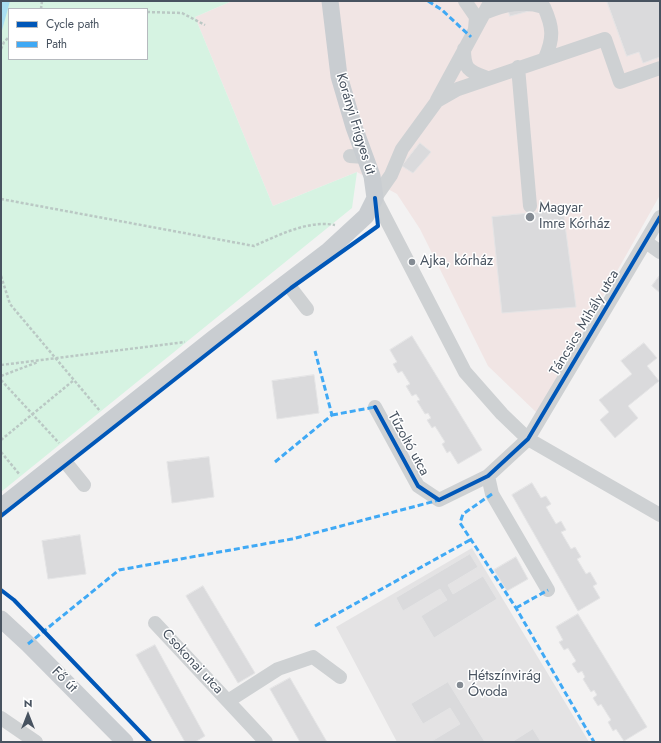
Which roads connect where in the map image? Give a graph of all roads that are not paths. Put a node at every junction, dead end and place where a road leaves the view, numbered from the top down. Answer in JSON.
{"nodes":[{"id":1,"x":330,"y":1,"type":"edge"},
{"id":2,"x":465,"y":1,"type":"edge"},
{"id":3,"x":486,"y":7,"type":"edge"},
{"id":4,"x":475,"y":29,"type":"junction"},
{"id":5,"x":464,"y":49,"type":"junction"},
{"id":6,"x":545,"y":58,"type":"junction"},
{"id":7,"x":518,"y":67,"type":"junction"},
{"id":8,"x":660,"y":68,"type":"edge"},
{"id":9,"x":487,"y":78,"type":"junction"},
{"id":10,"x":437,"y":101,"type":"junction"},
{"id":11,"x":375,"y":198,"type":"junction"},
{"id":12,"x":530,"y":206,"type":"dead end"},
{"id":13,"x":660,"y":218,"type":"edge"},
{"id":14,"x":646,"y":242,"type":"junction"},
{"id":15,"x":660,"y":252,"type":"edge"},
{"id":16,"x":287,"y":283,"type":"junction"},
{"id":17,"x":306,"y":309,"type":"dead end"},
{"id":18,"x":375,"y":407,"type":"dead end"},
{"id":19,"x":528,"y":439,"type":"junction"},
{"id":20,"x":65,"y":456,"type":"junction"},
{"id":21,"x":488,"y":476,"type":"junction"},
{"id":22,"x":84,"y":485,"type":"dead end"},
{"id":23,"x":1,"y":507,"type":"edge"},
{"id":24,"x":660,"y":515,"type":"edge"},
{"id":25,"x":548,"y":590,"type":"dead end"},
{"id":26,"x":1,"y":620,"type":"edge"},
{"id":27,"x":155,"y":623,"type":"dead end"},
{"id":28,"x":340,"y":677,"type":"dead end"},
{"id":29,"x":228,"y":701,"type":"junction"},
{"id":30,"x":1,"y":718,"type":"edge"},
{"id":31,"x":36,"y":742,"type":"edge"},
{"id":32,"x":125,"y":742,"type":"edge"},
{"id":33,"x":266,"y":742,"type":"edge"}],
"edges":[{"from":1,"to":11,"type":"main road","name":"Korányi Frigyes út"},
{"from":2,"to":4,"type":"street"},
{"from":3,"to":4,"type":"street"},
{"from":3,"to":6,"type":"street"},
{"from":4,"to":5,"type":"street"},
{"from":5,"to":9,"type":"street"},
{"from":5,"to":10,"type":"street"},
{"from":6,"to":7,"type":"street"},
{"from":6,"to":8,"type":"street"},
{"from":7,"to":9,"type":"street"},
{"from":7,"to":12,"type":"street"},
{"from":9,"to":10,"type":"street"},
{"from":10,"to":11,"type":"street"},
{"from":11,"to":16,"type":"main road"},
{"from":11,"to":19,"type":"street"},
{"from":13,"to":14,"type":"street","name":"Táncsics Mihály utca"},
{"from":14,"to":15,"type":"street"},
{"from":14,"to":19,"type":"street","name":"Táncsics Mihály utca"},
{"from":16,"to":17,"type":"street"},
{"from":16,"to":20,"type":"main road"},
{"from":18,"to":21,"type":"street","name":"Tűzoltó utca"},
{"from":19,"to":21,"type":"street","name":"Táncsics Mihály utca"},
{"from":19,"to":24,"type":"street"},
{"from":20,"to":22,"type":"street"},
{"from":20,"to":23,"type":"main road"},
{"from":21,"to":25,"type":"street"},
{"from":26,"to":32,"type":"main road","name":"Fő út"},
{"from":27,"to":29,"type":"street","name":"Csokonai utca"},
{"from":28,"to":29,"type":"street","name":"Csokonai utca"},
{"from":29,"to":33,"type":"street","name":"Csokonai utca"},
{"from":30,"to":31,"type":"street"}]}
